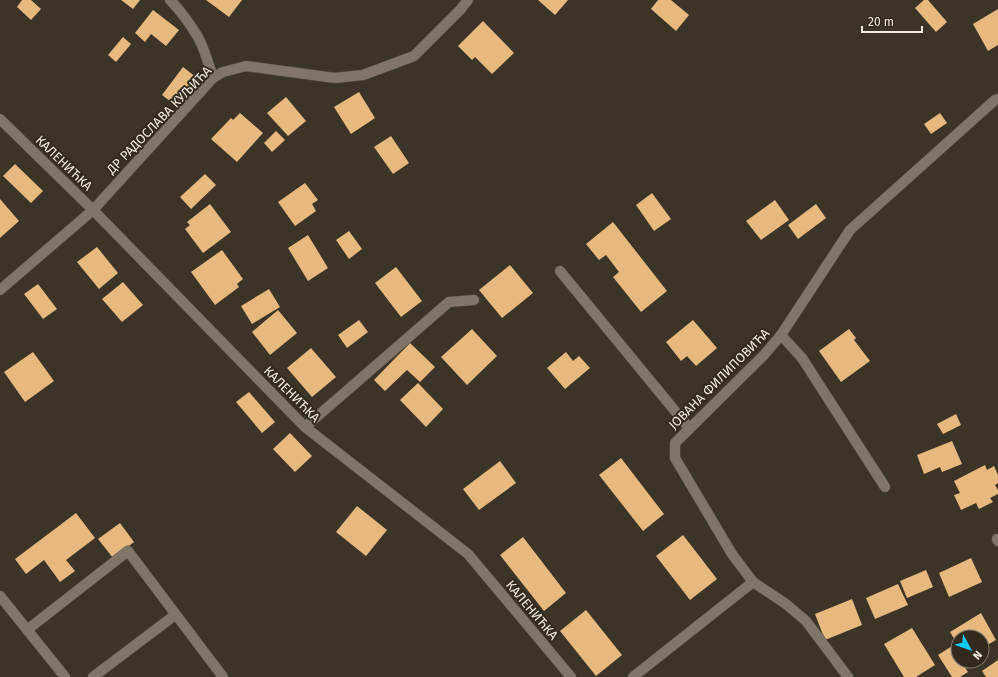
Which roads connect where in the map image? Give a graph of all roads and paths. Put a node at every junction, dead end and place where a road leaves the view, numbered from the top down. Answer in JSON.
{"nodes":[{"id":1,"x":170,"y":0,"type":"edge"},
{"id":2,"x":468,"y":0,"type":"edge"},
{"id":3,"x":213,"y":78,"type":"junction"},
{"id":4,"x":998,"y":99,"type":"edge"},
{"id":5,"x":0,"y":119,"type":"edge"},
{"id":6,"x":93,"y":210,"type":"junction"},
{"id":7,"x":560,"y":271,"type":"dead end"},
{"id":8,"x":0,"y":290,"type":"edge"},
{"id":9,"x":474,"y":300,"type":"dead end"},
{"id":10,"x":782,"y":335,"type":"junction"},
{"id":11,"x":305,"y":427,"type":"junction"},
{"id":12,"x":689,"y":428,"type":"junction"},
{"id":13,"x":885,"y":487,"type":"dead end"},
{"id":14,"x":753,"y":582,"type":"junction"},
{"id":15,"x":0,"y":596,"type":"edge"},
{"id":16,"x":175,"y":615,"type":"junction"},
{"id":17,"x":27,"y":630,"type":"junction"},
{"id":18,"x":66,"y":677,"type":"edge"},
{"id":19,"x":93,"y":677,"type":"edge"},
{"id":20,"x":223,"y":677,"type":"edge"},
{"id":21,"x":571,"y":677,"type":"edge"},
{"id":22,"x":633,"y":677,"type":"edge"},
{"id":23,"x":848,"y":677,"type":"edge"}],
"edges":[{"from":1,"to":3,"type":"street"},
{"from":2,"to":3,"type":"street","name":"ДР РАДОСЛАВА КУЉИЋА"},
{"from":3,"to":6,"type":"street","name":"ДР РАДОСЛАВА КУЉИЋА"},
{"from":4,"to":10,"type":"street","name":"ЈОВАНА ФИЛИПОВИЋА"},
{"from":5,"to":6,"type":"street","name":"КАЛЕНИЋКА"},
{"from":6,"to":8,"type":"street","name":"ДР РАДОСЛАВА КУЉИЋА"},
{"from":6,"to":11,"type":"street","name":"КАЛЕНИЋКА"},
{"from":7,"to":12,"type":"street"},
{"from":9,"to":11,"type":"street"},
{"from":10,"to":12,"type":"street","name":"ЈОВАНА ФИЛИПОВИЋА"},
{"from":10,"to":13,"type":"street"},
{"from":11,"to":21,"type":"street","name":"КАЛЕНИЋКА"},
{"from":12,"to":14,"type":"street","name":"ЈОВАНА ФИЛИПОВИЋА"},
{"from":14,"to":22,"type":"street"},
{"from":14,"to":23,"type":"street","name":"ЈОВАНА ФИЛИПОВИЋА"},
{"from":15,"to":17,"type":"street"},
{"from":16,"to":17,"type":"street"},
{"from":16,"to":19,"type":"street"},
{"from":16,"to":20,"type":"street"},
{"from":17,"to":18,"type":"street"}]}
